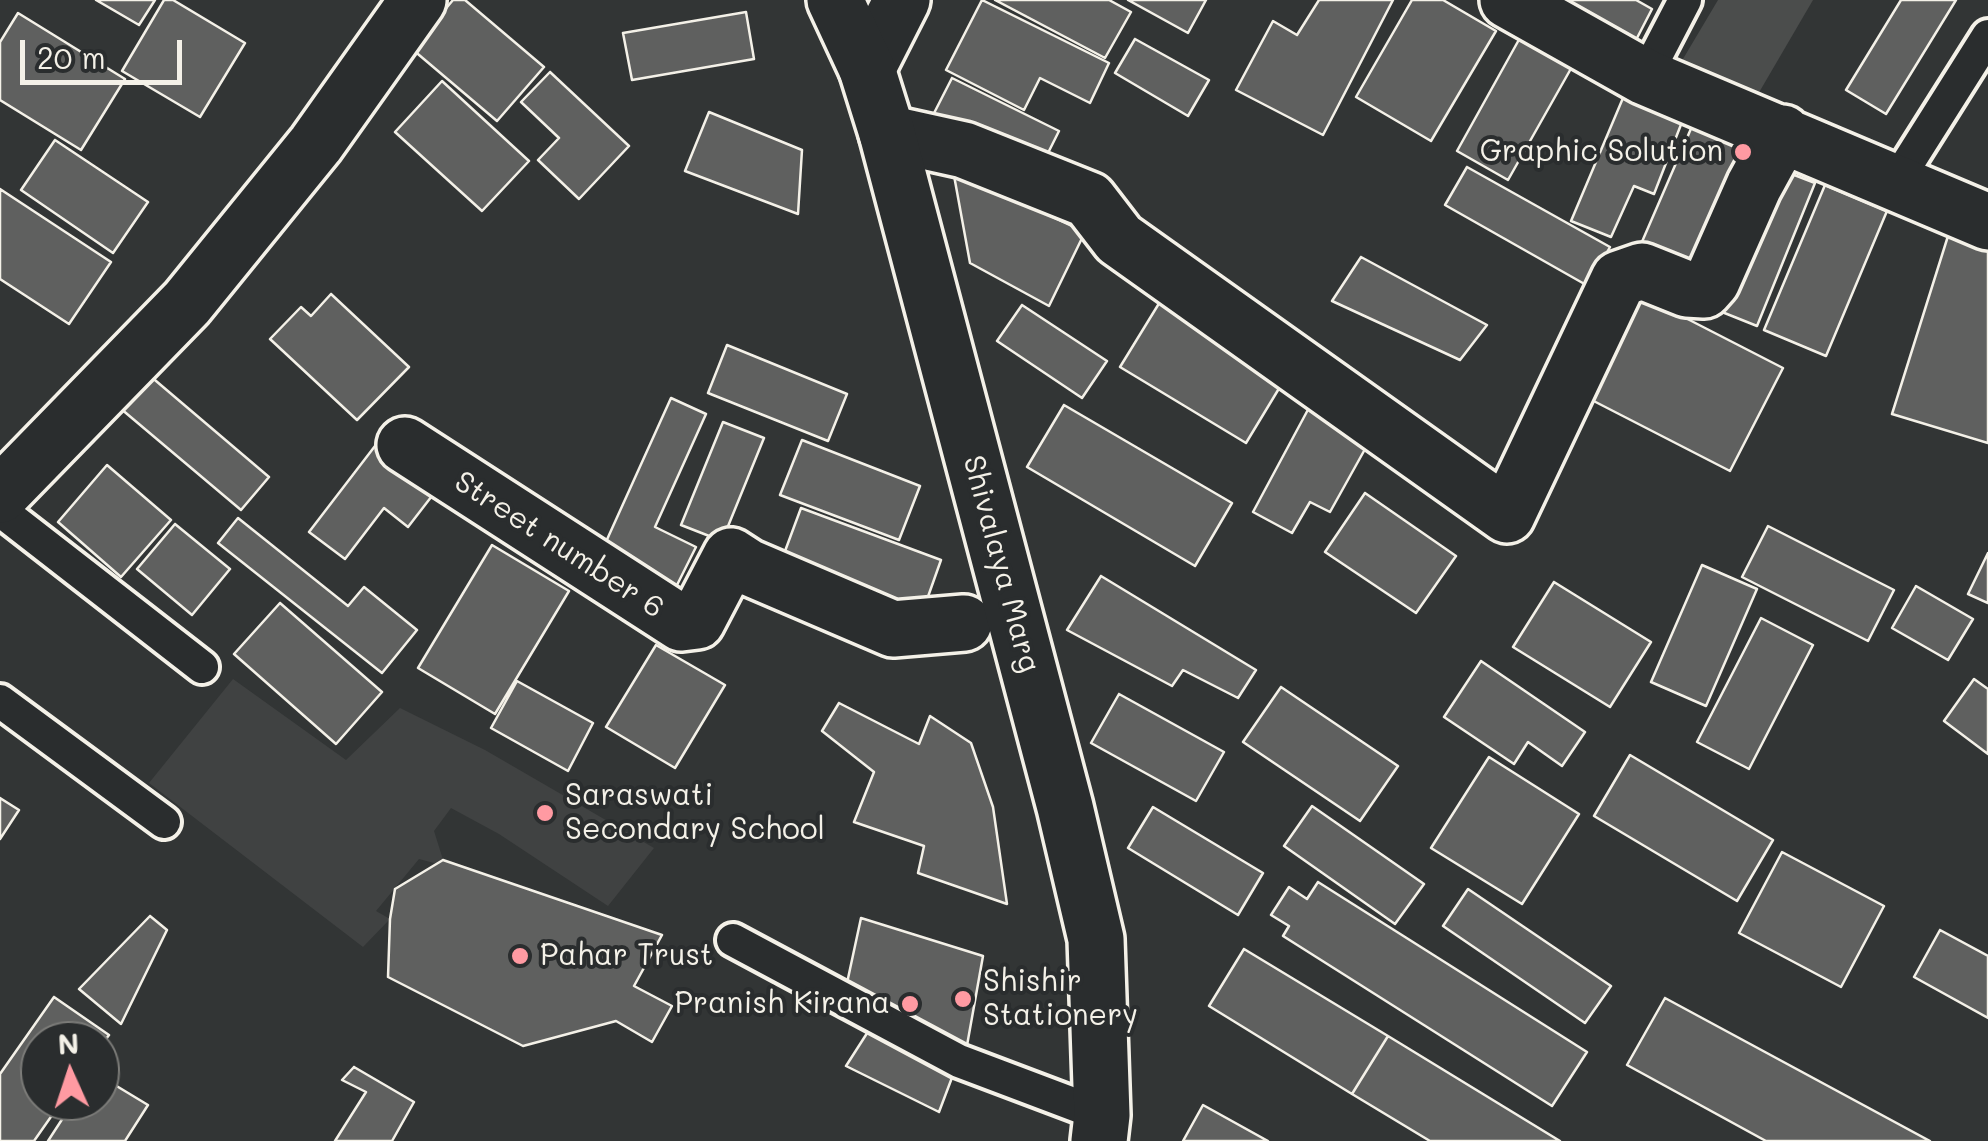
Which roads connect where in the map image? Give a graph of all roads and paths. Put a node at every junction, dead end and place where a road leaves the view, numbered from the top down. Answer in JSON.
{"nodes":[{"id":1,"x":418,"y":0,"type":"edge"},
{"id":2,"x":835,"y":0,"type":"edge"},
{"id":3,"x":902,"y":0,"type":"edge"},
{"id":4,"x":1508,"y":0,"type":"edge"},
{"id":5,"x":1685,"y":0,"type":"edge"},
{"id":6,"x":1988,"y":36,"type":"edge"},
{"id":7,"x":867,"y":69,"type":"junction"},
{"id":8,"x":1645,"y":77,"type":"junction"},
{"id":9,"x":887,"y":133,"type":"junction"},
{"id":10,"x":1784,"y":133,"type":"junction"},
{"id":11,"x":1894,"y":184,"type":"junction"},
{"id":12,"x":1988,"y":222,"type":"edge"},
{"id":13,"x":405,"y":445,"type":"dead end"},
{"id":14,"x":0,"y":495,"type":"edge"},
{"id":15,"x":0,"y":510,"type":"edge"},
{"id":16,"x":964,"y":623,"type":"dead end"},
{"id":17,"x":202,"y":666,"type":"dead end"},
{"id":18,"x":0,"y":702,"type":"edge"},
{"id":19,"x":164,"y":822,"type":"dead end"},
{"id":20,"x":733,"y":940,"type":"dead end"},
{"id":21,"x":1100,"y":1128,"type":"edge"}],
"edges":[{"from":1,"to":14,"type":"street"},
{"from":2,"to":7,"type":"street","name":"Shivalaya Marg"},
{"from":3,"to":7,"type":"street"},
{"from":4,"to":8,"type":"street"},
{"from":5,"to":8,"type":"lane"},
{"from":6,"to":11,"type":"lane"},
{"from":7,"to":9,"type":"street","name":"Shivalaya Marg"},
{"from":8,"to":10,"type":"street"},
{"from":9,"to":10,"type":"street"},
{"from":9,"to":21,"type":"street","name":"Shivalaya Marg"},
{"from":10,"to":11,"type":"street"},
{"from":11,"to":12,"type":"street"},
{"from":13,"to":16,"type":"street","name":"Street number 6"},
{"from":15,"to":17,"type":"lane"},
{"from":18,"to":19,"type":"lane"},
{"from":20,"to":21,"type":"lane"}]}
